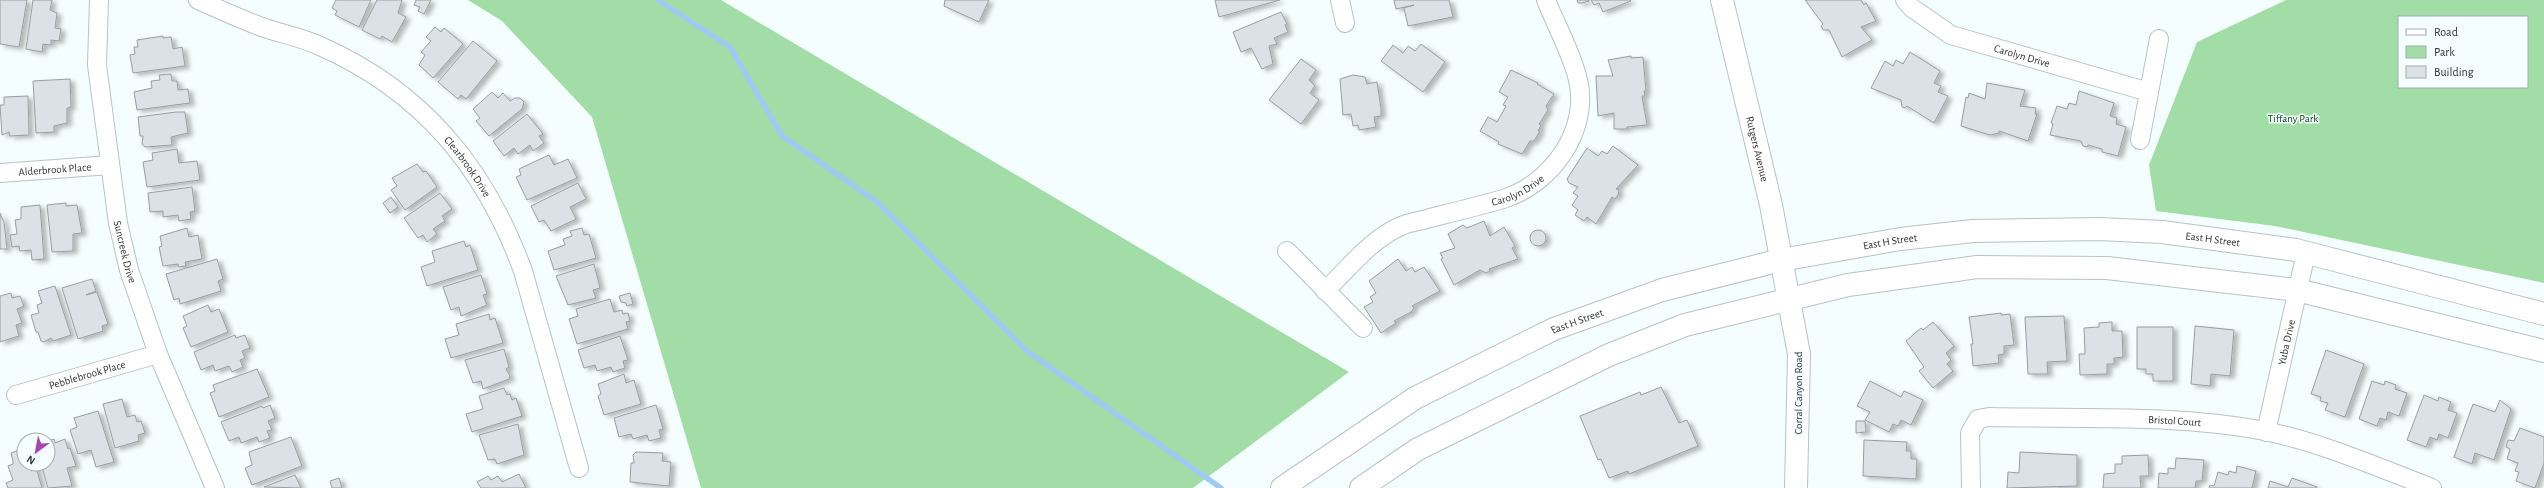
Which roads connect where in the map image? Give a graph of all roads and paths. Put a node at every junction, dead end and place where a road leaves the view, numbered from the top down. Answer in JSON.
{"nodes":[{"id":1,"x":99,"y":0,"type":"edge"},
{"id":2,"x":198,"y":0,"type":"edge"},
{"id":3,"x":1340,"y":0,"type":"edge"},
{"id":4,"x":1546,"y":0,"type":"edge"},
{"id":5,"x":1722,"y":0,"type":"edge"},
{"id":6,"x":1905,"y":0,"type":"edge"},
{"id":7,"x":1345,"y":23,"type":"dead end"},
{"id":8,"x":2159,"y":39,"type":"dead end"},
{"id":9,"x":2149,"y":92,"type":"junction"},
{"id":10,"x":2140,"y":140,"type":"dead end"},
{"id":11,"x":110,"y":165,"type":"junction"},
{"id":12,"x":0,"y":173,"type":"edge"},
{"id":13,"x":1286,"y":251,"type":"dead end"},
{"id":14,"x":2306,"y":253,"type":"junction"},
{"id":15,"x":1780,"y":260,"type":"junction"},
{"id":16,"x":2297,"y":290,"type":"junction"},
{"id":17,"x":1325,"y":291,"type":"junction"},
{"id":18,"x":1789,"y":299,"type":"junction"},
{"id":19,"x":2544,"y":314,"type":"edge"},
{"id":20,"x":1363,"y":328,"type":"dead end"},
{"id":21,"x":2544,"y":351,"type":"edge"},
{"id":22,"x":158,"y":354,"type":"junction"},
{"id":23,"x":16,"y":395,"type":"dead end"},
{"id":24,"x":2266,"y":432,"type":"junction"},
{"id":25,"x":579,"y":468,"type":"dead end"},
{"id":26,"x":215,"y":488,"type":"edge"},
{"id":27,"x":1282,"y":488,"type":"edge"},
{"id":28,"x":1361,"y":488,"type":"edge"},
{"id":29,"x":1796,"y":488,"type":"edge"},
{"id":30,"x":1971,"y":488,"type":"edge"},
{"id":31,"x":2432,"y":488,"type":"edge"}],
"edges":[{"from":1,"to":11,"type":"street","name":"Suncreek Drive"},
{"from":2,"to":25,"type":"street","name":"Clearbrook Drive"},
{"from":3,"to":7,"type":"street"},
{"from":4,"to":17,"type":"street","name":"Carolyn Drive"},
{"from":5,"to":15,"type":"main road","name":"Rutgers Avenue"},
{"from":6,"to":9,"type":"street","name":"Carolyn Drive"},
{"from":8,"to":9,"type":"street"},
{"from":9,"to":10,"type":"street"},
{"from":11,"to":12,"type":"street","name":"Alderbrook Place"},
{"from":11,"to":22,"type":"street","name":"Suncreek Drive"},
{"from":13,"to":17,"type":"street"},
{"from":14,"to":15,"type":"main road","name":"East H Street"},
{"from":14,"to":16,"type":"street","name":"Yuba Drive"},
{"from":14,"to":19,"type":"main road","name":"East H Street"},
{"from":15,"to":18,"type":"main road","name":"Rutgers Avenue"},
{"from":15,"to":27,"type":"main road","name":"East H Street"},
{"from":16,"to":18,"type":"main road"},
{"from":16,"to":21,"type":"main road"},
{"from":16,"to":24,"type":"street","name":"Yuba Drive"},
{"from":17,"to":20,"type":"street"},
{"from":18,"to":28,"type":"main road"},
{"from":18,"to":29,"type":"main road","name":"Corral Canyon Road"},
{"from":22,"to":23,"type":"street","name":"Pebblebrook Place"},
{"from":22,"to":26,"type":"street","name":"Suncreek Drive"},
{"from":24,"to":30,"type":"street","name":"Bristol Court"},
{"from":24,"to":31,"type":"street","name":"Bristol Court"}]}
